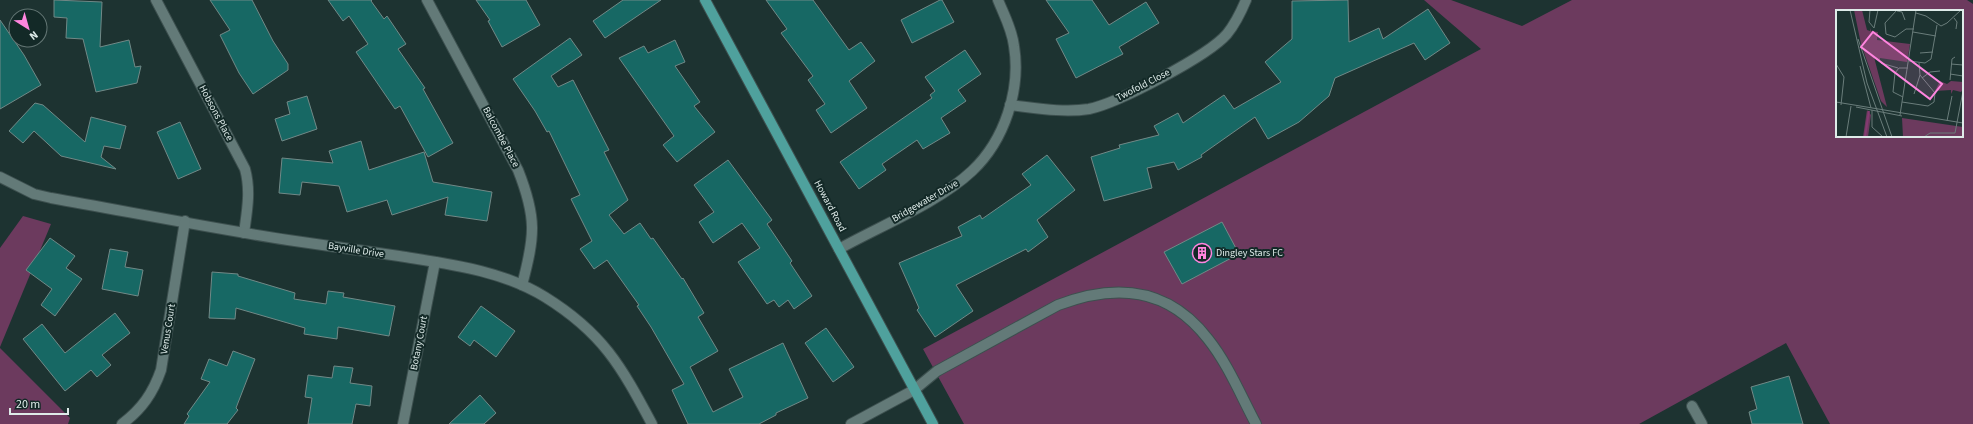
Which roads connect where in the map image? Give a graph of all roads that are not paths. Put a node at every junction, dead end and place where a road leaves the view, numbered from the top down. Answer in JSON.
{"nodes":[{"id":1,"x":156,"y":0,"type":"edge"},
{"id":2,"x":427,"y":0,"type":"edge"},
{"id":3,"x":705,"y":0,"type":"edge"},
{"id":4,"x":998,"y":0,"type":"edge"},
{"id":5,"x":1246,"y":0,"type":"edge"},
{"id":6,"x":1010,"y":105,"type":"junction"},
{"id":7,"x":0,"y":177,"type":"edge"},
{"id":8,"x":185,"y":221,"type":"junction"},
{"id":9,"x":244,"y":233,"type":"junction"},
{"id":10,"x":839,"y":249,"type":"junction"},
{"id":11,"x":435,"y":262,"type":"junction"},
{"id":12,"x":522,"y":285,"type":"junction"},
{"id":13,"x":914,"y":390,"type":"junction"},
{"id":14,"x":1692,"y":406,"type":"dead end"},
{"id":15,"x":122,"y":424,"type":"edge"},
{"id":16,"x":403,"y":424,"type":"edge"},
{"id":17,"x":652,"y":424,"type":"edge"},
{"id":18,"x":850,"y":424,"type":"edge"},
{"id":19,"x":933,"y":424,"type":"edge"},
{"id":20,"x":1256,"y":424,"type":"edge"},
{"id":21,"x":1702,"y":424,"type":"edge"}],
"edges":[{"from":1,"to":9,"type":"street","name":"Hobsons Place"},
{"from":2,"to":12,"type":"street","name":"Balcombe Place"},
{"from":3,"to":10,"type":"main road","name":"Howard Road"},
{"from":4,"to":6,"type":"street","name":"Bridgewater Drive"},
{"from":5,"to":6,"type":"street","name":"Twofold Close"},
{"from":6,"to":10,"type":"street","name":"Bridgewater Drive"},
{"from":7,"to":8,"type":"street","name":"Bayville Drive"},
{"from":8,"to":9,"type":"street","name":"Bayville Drive"},
{"from":8,"to":15,"type":"street","name":"Venus Court"},
{"from":9,"to":11,"type":"street","name":"Bayville Drive"},
{"from":10,"to":13,"type":"main road","name":"Howard Road"},
{"from":11,"to":12,"type":"street","name":"Bayville Drive"},
{"from":11,"to":16,"type":"street","name":"Botany Court"},
{"from":12,"to":17,"type":"street","name":"Bayville Drive"},
{"from":13,"to":18,"type":"street"},
{"from":13,"to":19,"type":"main road","name":"Howard Road"},
{"from":13,"to":20,"type":"street"},
{"from":14,"to":21,"type":"street"}]}
